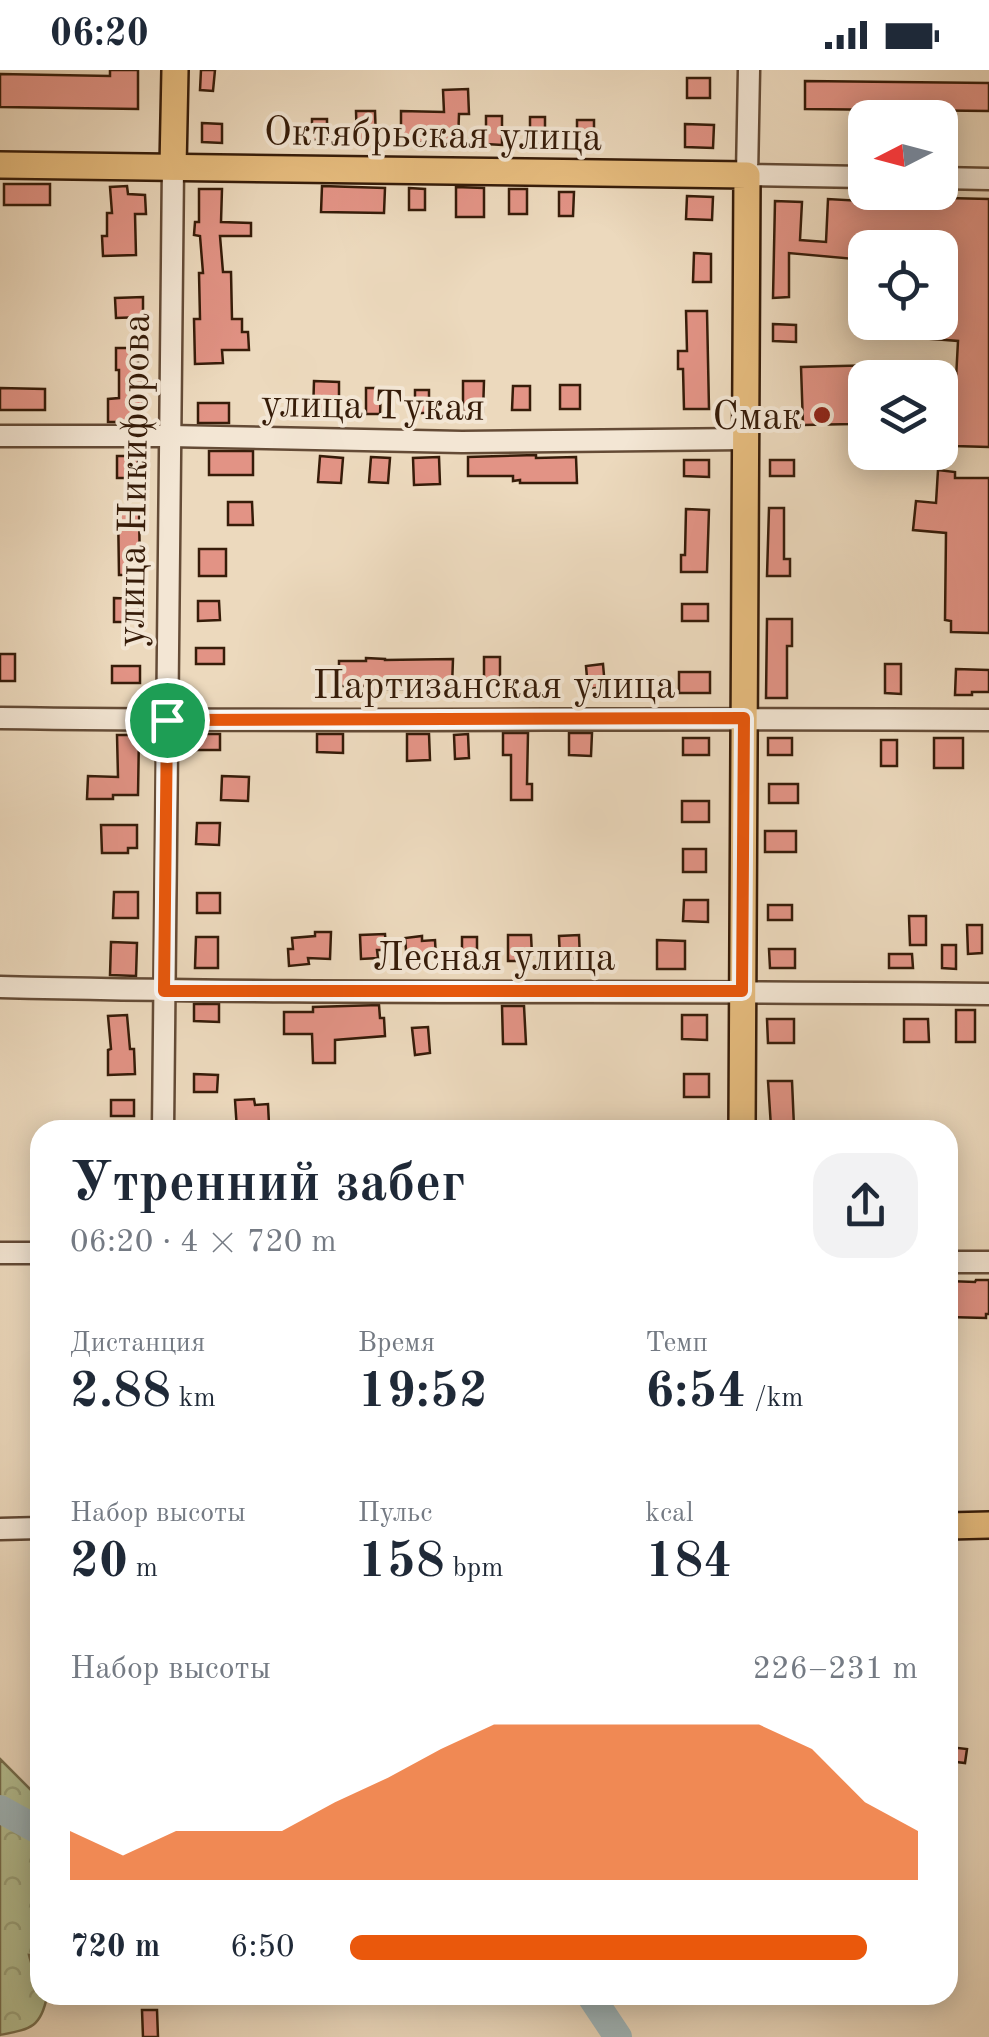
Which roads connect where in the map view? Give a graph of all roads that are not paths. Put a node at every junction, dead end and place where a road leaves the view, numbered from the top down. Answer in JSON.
{"nodes":[{"id":1,"x":174,"y":70,"type":"edge"},
{"id":2,"x":749,"y":70,"type":"edge"},
{"id":3,"x":0,"y":165,"type":"edge"},
{"id":4,"x":174,"y":167,"type":"junction"},
{"id":5,"x":747,"y":175,"type":"junction"},
{"id":6,"x":848,"y":177,"type":"edge"},
{"id":7,"x":958,"y":179,"type":"edge"},
{"id":8,"x":989,"y":180,"type":"edge"},
{"id":9,"x":0,"y":436,"type":"edge"},
{"id":10,"x":170,"y":436,"type":"junction"},
{"id":11,"x":745,"y":440,"type":"junction"},
{"id":12,"x":0,"y":718,"type":"edge"},
{"id":13,"x":744,"y":718,"type":"junction"},
{"id":14,"x":167,"y":720,"type":"junction"},
{"id":15,"x":989,"y":720,"type":"edge"},
{"id":16,"x":0,"y":987,"type":"edge"},
{"id":17,"x":164,"y":991,"type":"junction"},
{"id":18,"x":742,"y":991,"type":"junction"},
{"id":19,"x":989,"y":994,"type":"edge"},
{"id":20,"x":163,"y":1120,"type":"edge"},
{"id":21,"x":742,"y":1120,"type":"edge"},
{"id":22,"x":0,"y":1252,"type":"edge"},
{"id":23,"x":30,"y":1253,"type":"edge"},
{"id":24,"x":958,"y":1262,"type":"edge"},
{"id":25,"x":989,"y":1262,"type":"edge"},
{"id":26,"x":989,"y":1525,"type":"edge"},
{"id":27,"x":958,"y":1526,"type":"edge"},
{"id":28,"x":0,"y":1528,"type":"edge"},
{"id":29,"x":30,"y":1528,"type":"edge"}],
"edges":[{"from":1,"to":4,"type":"main road","name":"улица Никифорова"},
{"from":2,"to":5,"type":"street"},
{"from":3,"to":4,"type":"main road","name":"Октябрьская улица"},
{"from":4,"to":5,"type":"main road","name":"Октябрьская улица"},
{"from":4,"to":10,"type":"street","name":"улица Никифорова"},
{"from":5,"to":6,"type":"street","name":"Октябрьская улица"},
{"from":5,"to":11,"type":"main road"},
{"from":7,"to":8,"type":"street"},
{"from":9,"to":10,"type":"street","name":"улица Тукая"},
{"from":10,"to":11,"type":"street","name":"улица Тукая"},
{"from":10,"to":14,"type":"street","name":"улица Никифорова"},
{"from":11,"to":13,"type":"main road"},
{"from":12,"to":14,"type":"street","name":"Партизанская улица"},
{"from":13,"to":14,"type":"street","name":"Партизанская улица"},
{"from":13,"to":15,"type":"street","name":"Партизанская улица"},
{"from":13,"to":18,"type":"main road"},
{"from":14,"to":17,"type":"street","name":"улица Никифорова"},
{"from":16,"to":17,"type":"street","name":"Лесная улица"},
{"from":17,"to":18,"type":"street","name":"Лесная улица"},
{"from":17,"to":20,"type":"street","name":"улица Никифорова"},
{"from":18,"to":19,"type":"street","name":"Лесная улица"},
{"from":18,"to":21,"type":"main road"},
{"from":22,"to":23,"type":"street"},
{"from":24,"to":25,"type":"street"},
{"from":26,"to":27,"type":"main road"},
{"from":28,"to":29,"type":"street"}]}
